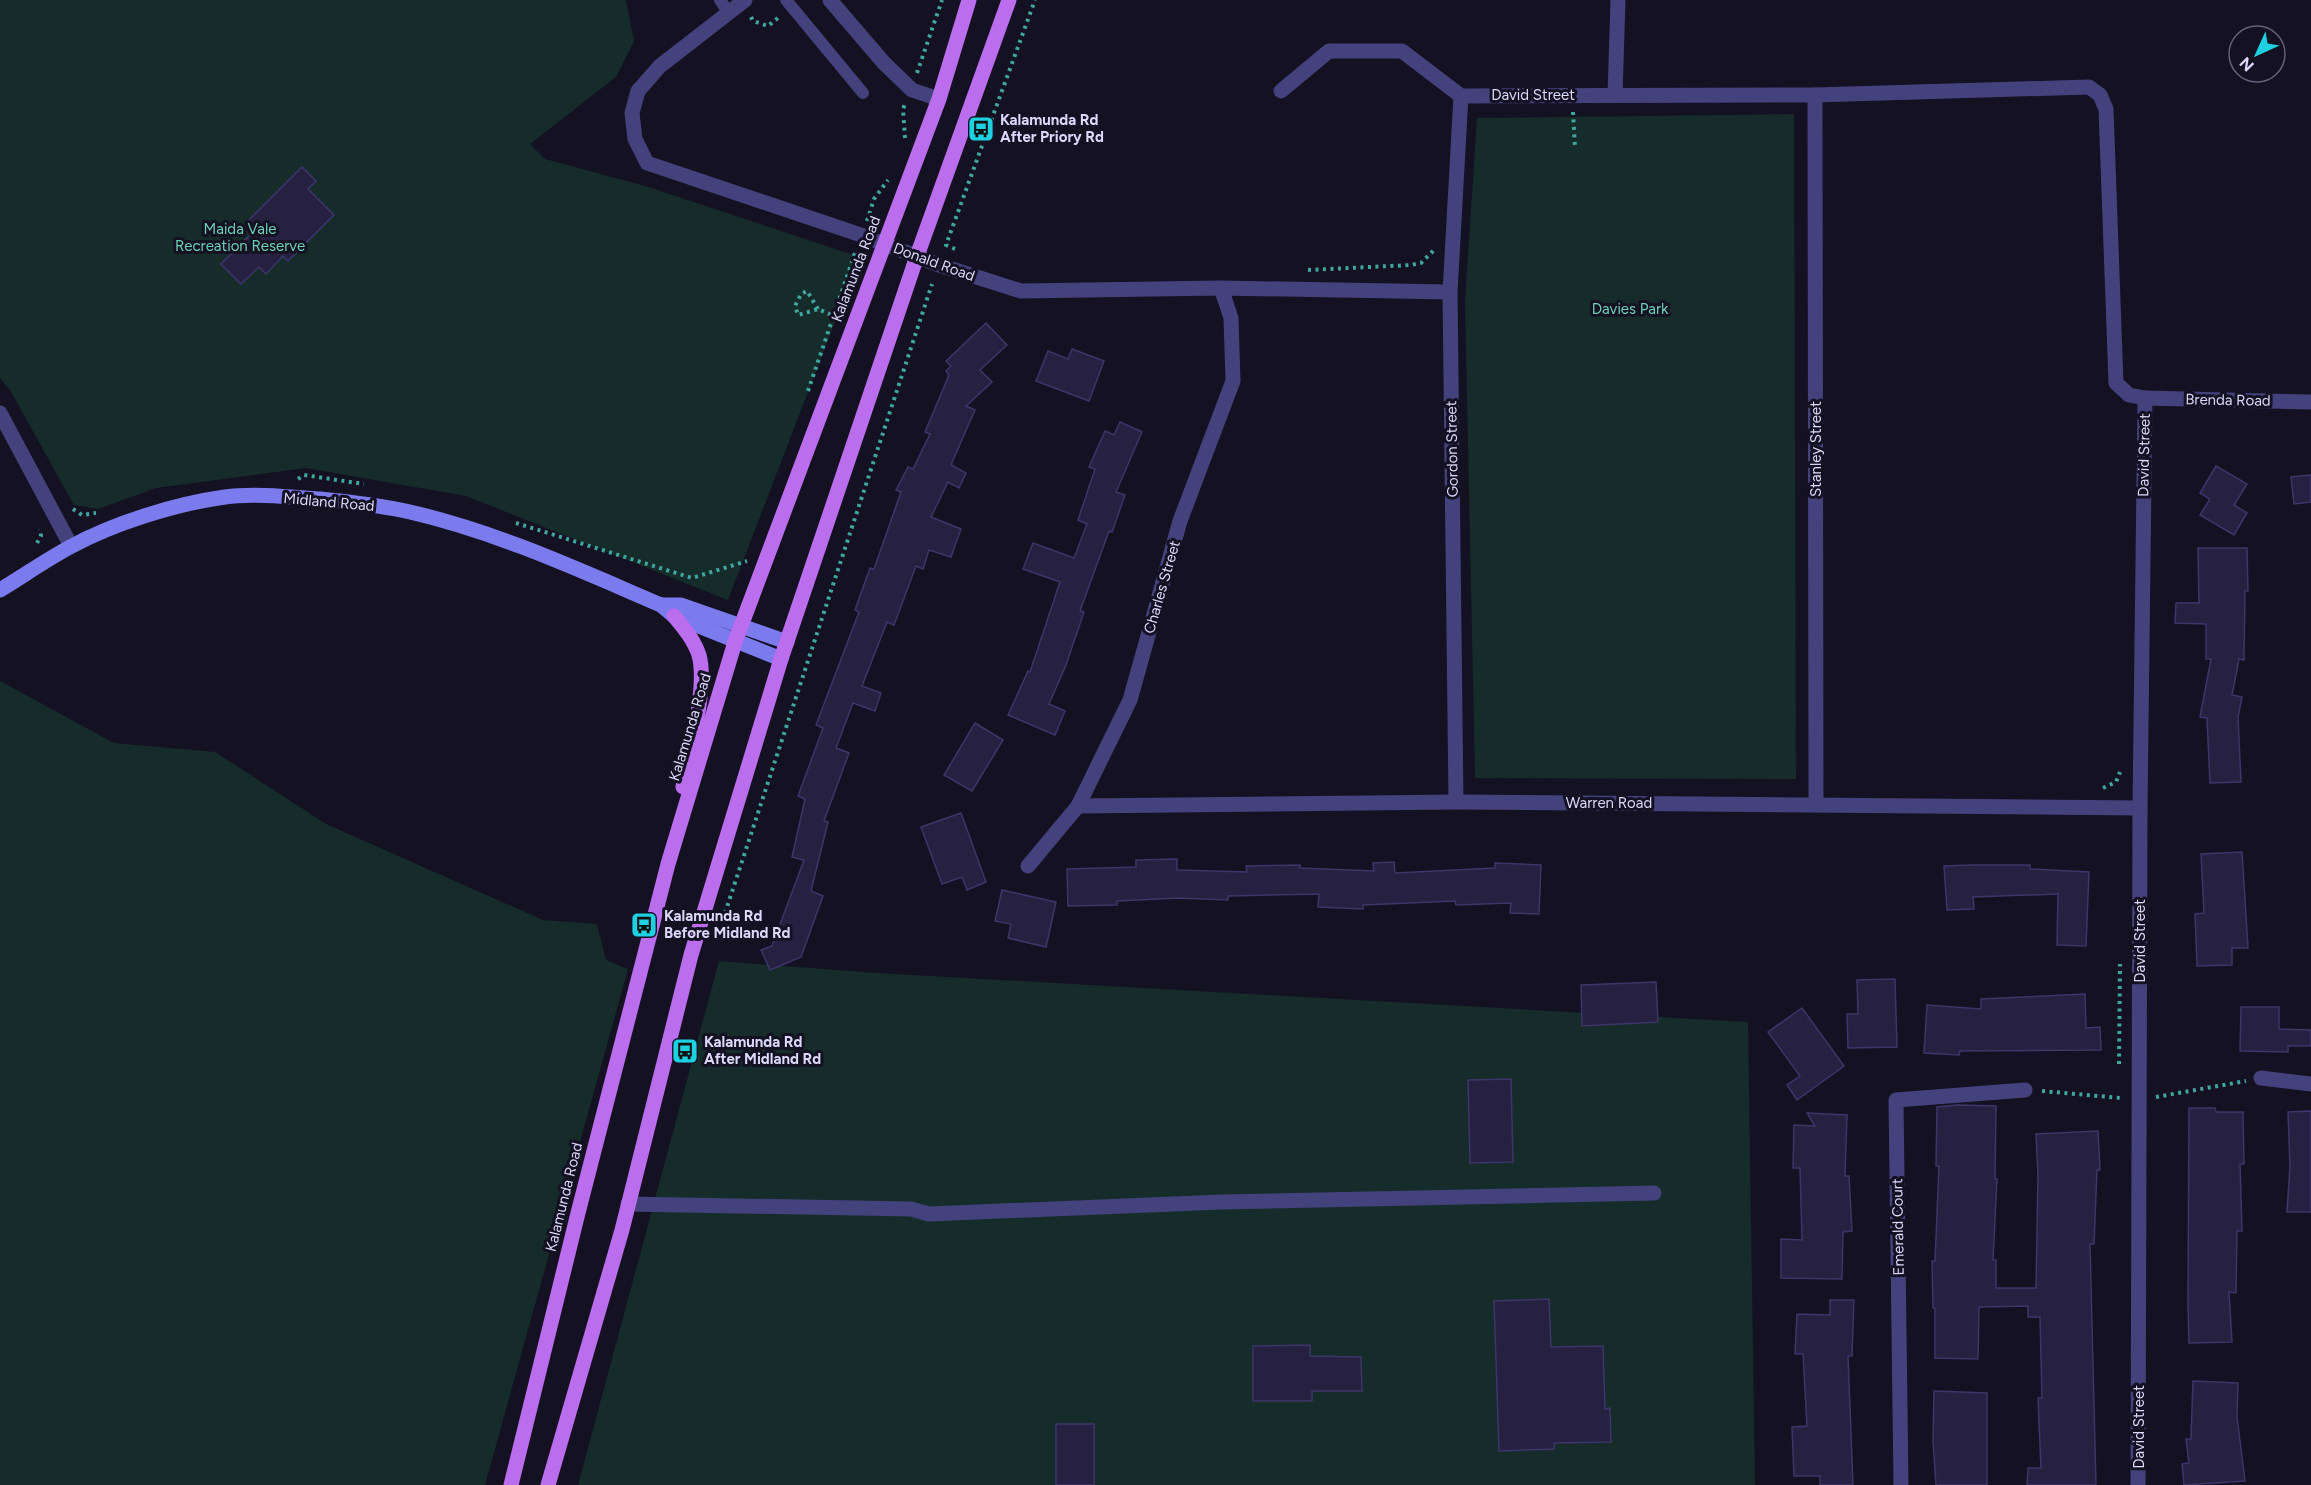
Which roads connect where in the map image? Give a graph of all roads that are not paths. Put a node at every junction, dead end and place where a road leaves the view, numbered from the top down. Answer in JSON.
{"nodes":[{"id":1,"x":830,"y":0,"type":"edge"},
{"id":2,"x":969,"y":0,"type":"edge"},
{"id":3,"x":1009,"y":0,"type":"edge"},
{"id":4,"x":1618,"y":0,"type":"edge"},
{"id":5,"x":789,"y":3,"type":"edge"},
{"id":6,"x":734,"y":4,"type":"edge"},
{"id":7,"x":1281,"y":91,"type":"dead end"},
{"id":8,"x":863,"y":93,"type":"dead end"},
{"id":9,"x":1815,"y":94,"type":"junction"},
{"id":10,"x":1616,"y":95,"type":"junction"},
{"id":11,"x":1461,"y":96,"type":"junction"},
{"id":12,"x":939,"y":99,"type":"junction"},
{"id":13,"x":884,"y":244,"type":"junction"},
{"id":14,"x":917,"y":256,"type":"junction"},
{"id":15,"x":1221,"y":288,"type":"junction"},
{"id":16,"x":1450,"y":292,"type":"junction"},
{"id":17,"x":2145,"y":398,"type":"junction"},
{"id":18,"x":2311,"y":402,"type":"edge"},
{"id":19,"x":0,"y":413,"type":"edge"},
{"id":20,"x":71,"y":546,"type":"junction"},
{"id":21,"x":0,"y":590,"type":"edge"},
{"id":22,"x":661,"y":605,"type":"junction"},
{"id":23,"x":674,"y":616,"type":"junction"},
{"id":24,"x":738,"y":635,"type":"junction"},
{"id":25,"x":787,"y":642,"type":"junction"},
{"id":26,"x":781,"y":659,"type":"junction"},
{"id":27,"x":1456,"y":802,"type":"junction"},
{"id":28,"x":1816,"y":804,"type":"junction"},
{"id":29,"x":1078,"y":806,"type":"junction"},
{"id":30,"x":2140,"y":808,"type":"junction"},
{"id":31,"x":668,"y":864,"type":"junction"},
{"id":32,"x":1028,"y":866,"type":"dead end"},
{"id":33,"x":2261,"y":1078,"type":"dead end"},
{"id":34,"x":2311,"y":1084,"type":"edge"},
{"id":35,"x":2025,"y":1090,"type":"dead end"},
{"id":36,"x":1654,"y":1193,"type":"dead end"},
{"id":37,"x":628,"y":1204,"type":"junction"},
{"id":38,"x":511,"y":1485,"type":"edge"},
{"id":39,"x":548,"y":1485,"type":"edge"},
{"id":40,"x":1901,"y":1485,"type":"edge"},
{"id":41,"x":2138,"y":1485,"type":"edge"}],
"edges":[{"from":1,"to":12,"type":"street"},
{"from":2,"to":12,"type":"main road","name":"Kalamunda Road"},
{"from":3,"to":14,"type":"main road"},
{"from":4,"to":10,"type":"street"},
{"from":5,"to":8,"type":"lane"},
{"from":6,"to":13,"type":"street","name":"Donald Road"},
{"from":7,"to":11,"type":"street"},
{"from":9,"to":10,"type":"street","name":"David Street"},
{"from":9,"to":17,"type":"street","name":"David Street"},
{"from":9,"to":28,"type":"street","name":"Stanley Street"},
{"from":10,"to":11,"type":"street","name":"David Street"},
{"from":11,"to":16,"type":"street","name":"Gordon Street"},
{"from":12,"to":13,"type":"main road","name":"Kalamunda Road"},
{"from":13,"to":14,"type":"street","name":"Donald Road"},
{"from":13,"to":24,"type":"main road","name":"Kalamunda Road"},
{"from":14,"to":15,"type":"street","name":"Donald Road"},
{"from":14,"to":25,"type":"main road"},
{"from":15,"to":16,"type":"street","name":"Donald Road"},
{"from":15,"to":29,"type":"street","name":"Charles Street"},
{"from":16,"to":27,"type":"street","name":"Gordon Street"},
{"from":17,"to":18,"type":"street","name":"Brenda Road"},
{"from":17,"to":30,"type":"street","name":"David Street"},
{"from":19,"to":20,"type":"street"},
{"from":20,"to":21,"type":"main road","name":"Midland Road"},
{"from":20,"to":22,"type":"main road","name":"Midland Road"},
{"from":22,"to":23,"type":"main road","name":"Midland Road"},
{"from":22,"to":24,"type":"main road","name":"Midland Road"},
{"from":23,"to":24,"type":"main road","name":"Midland Road"},
{"from":23,"to":31,"type":"main road"},
{"from":24,"to":25,"type":"main road","name":"Midland Road"},
{"from":24,"to":26,"type":"main road","name":"Midland Road"},
{"from":24,"to":31,"type":"main road","name":"Kalamunda Road"},
{"from":25,"to":26,"type":"main road"},
{"from":26,"to":37,"type":"main road"},
{"from":27,"to":28,"type":"street","name":"Warren Road"},
{"from":27,"to":29,"type":"street","name":"Warren Road"},
{"from":28,"to":30,"type":"street","name":"Warren Road"},
{"from":29,"to":32,"type":"street","name":"Charles Street"},
{"from":30,"to":41,"type":"street","name":"David Street"},
{"from":31,"to":38,"type":"main road","name":"Kalamunda Road"},
{"from":33,"to":34,"type":"street"},
{"from":35,"to":40,"type":"street","name":"Emerald Court"},
{"from":36,"to":37,"type":"street"},
{"from":37,"to":39,"type":"main road"}]}
